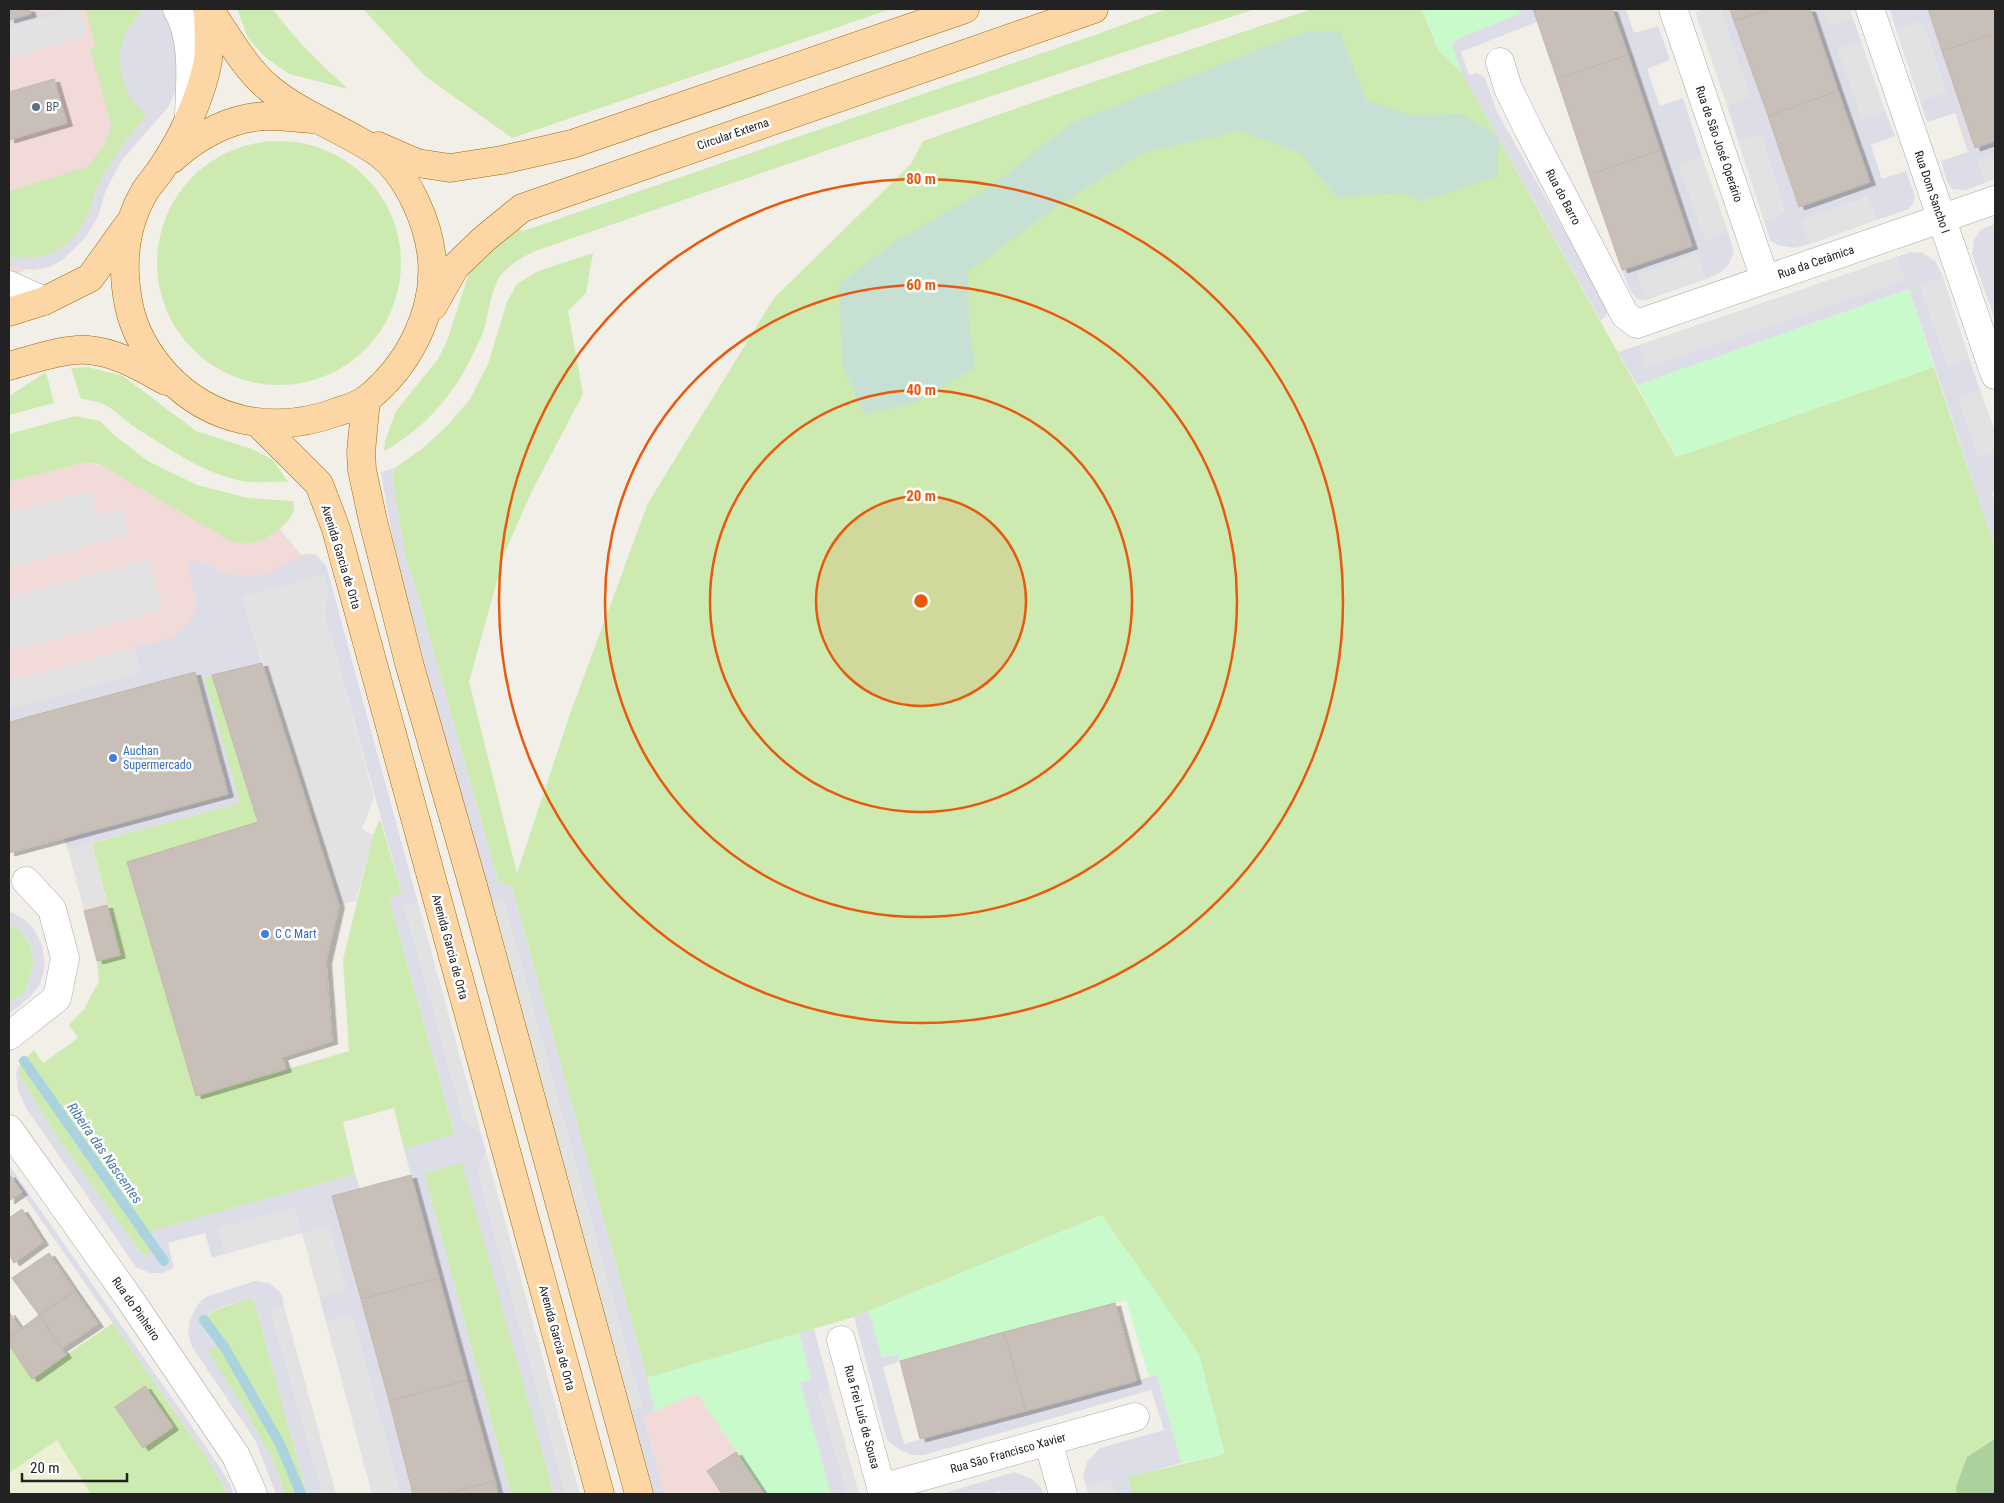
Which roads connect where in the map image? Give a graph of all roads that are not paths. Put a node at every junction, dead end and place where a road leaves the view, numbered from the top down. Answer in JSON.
{"nodes":[{"id":1,"x":177,"y":9,"type":"edge"},
{"id":2,"x":208,"y":9,"type":"edge"},
{"id":3,"x":965,"y":9,"type":"edge"},
{"id":4,"x":1094,"y":9,"type":"edge"},
{"id":5,"x":1673,"y":9,"type":"edge"},
{"id":6,"x":1870,"y":9,"type":"edge"},
{"id":7,"x":1500,"y":62,"type":"dead end"},
{"id":8,"x":188,"y":121,"type":"junction"},
{"id":9,"x":325,"y":123,"type":"junction"},
{"id":10,"x":162,"y":168,"type":"junction"},
{"id":11,"x":1995,"y":200,"type":"edge"},
{"id":12,"x":132,"y":220,"type":"junction"},
{"id":13,"x":1941,"y":220,"type":"junction"},
{"id":14,"x":1765,"y":279,"type":"junction"},
{"id":15,"x":9,"y":285,"type":"edge"},
{"id":16,"x":44,"y":301,"type":"junction"},
{"id":17,"x":9,"y":312,"type":"edge"},
{"id":18,"x":1637,"y":324,"type":"joint"},
{"id":19,"x":421,"y":327,"type":"junction"},
{"id":20,"x":9,"y":366,"type":"edge"},
{"id":21,"x":1995,"y":375,"type":"edge"},
{"id":22,"x":176,"y":386,"type":"junction"},
{"id":23,"x":366,"y":400,"type":"junction"},
{"id":24,"x":258,"y":423,"type":"junction"},
{"id":25,"x":26,"y":881,"type":"dead end"},
{"id":26,"x":9,"y":1036,"type":"edge"},
{"id":27,"x":9,"y":1129,"type":"edge"},
{"id":28,"x":840,"y":1340,"type":"dead end"},
{"id":29,"x":1135,"y":1417,"type":"dead end"},
{"id":30,"x":1048,"y":1441,"type":"junction"},
{"id":31,"x":882,"y":1491,"type":"edge"},
{"id":32,"x":254,"y":1494,"type":"edge"},
{"id":33,"x":600,"y":1494,"type":"edge"},
{"id":34,"x":639,"y":1494,"type":"edge"},
{"id":35,"x":1063,"y":1494,"type":"edge"}],
"edges":[{"from":1,"to":8,"type":"street"},
{"from":2,"to":8,"type":"main road"},
{"from":2,"to":9,"type":"main road"},
{"from":3,"to":9,"type":"main road"},
{"from":4,"to":19,"type":"main road","name":"Circular Externa"},
{"from":5,"to":14,"type":"street","name":"Rua de São José Operário"},
{"from":6,"to":13,"type":"street","name":"Rua Dom Sancho I"},
{"from":7,"to":18,"type":"street","name":"Rua do Barro"},
{"from":8,"to":10,"type":"main road"},
{"from":9,"to":10,"type":"main road"},
{"from":9,"to":19,"type":"main road"},
{"from":10,"to":12,"type":"main road"},
{"from":11,"to":13,"type":"street","name":"Rua da Cerâmica"},
{"from":12,"to":16,"type":"main road"},
{"from":12,"to":22,"type":"main road"},
{"from":13,"to":14,"type":"street","name":"Rua da Cerâmica"},
{"from":13,"to":21,"type":"street","name":"Rua Dom Sancho I"},
{"from":14,"to":18,"type":"street","name":"Rua da Cerâmica"},
{"from":15,"to":16,"type":"street"},
{"from":16,"to":17,"type":"main road"},
{"from":19,"to":23,"type":"main road"},
{"from":20,"to":22,"type":"main road"},
{"from":22,"to":24,"type":"main road"},
{"from":23,"to":24,"type":"main road"},
{"from":23,"to":34,"type":"main road"},
{"from":24,"to":33,"type":"main road","name":"Avenida Garcia de Orta"},
{"from":25,"to":26,"type":"street"},
{"from":27,"to":32,"type":"street","name":"Rua do Pinheiro"},
{"from":28,"to":31,"type":"street","name":"Rua Frei Luís de Sousa"},
{"from":29,"to":30,"type":"street","name":"Rua São Francisco Xavier"},
{"from":30,"to":31,"type":"street","name":"Rua São Francisco Xavier"},
{"from":30,"to":35,"type":"street"}]}
